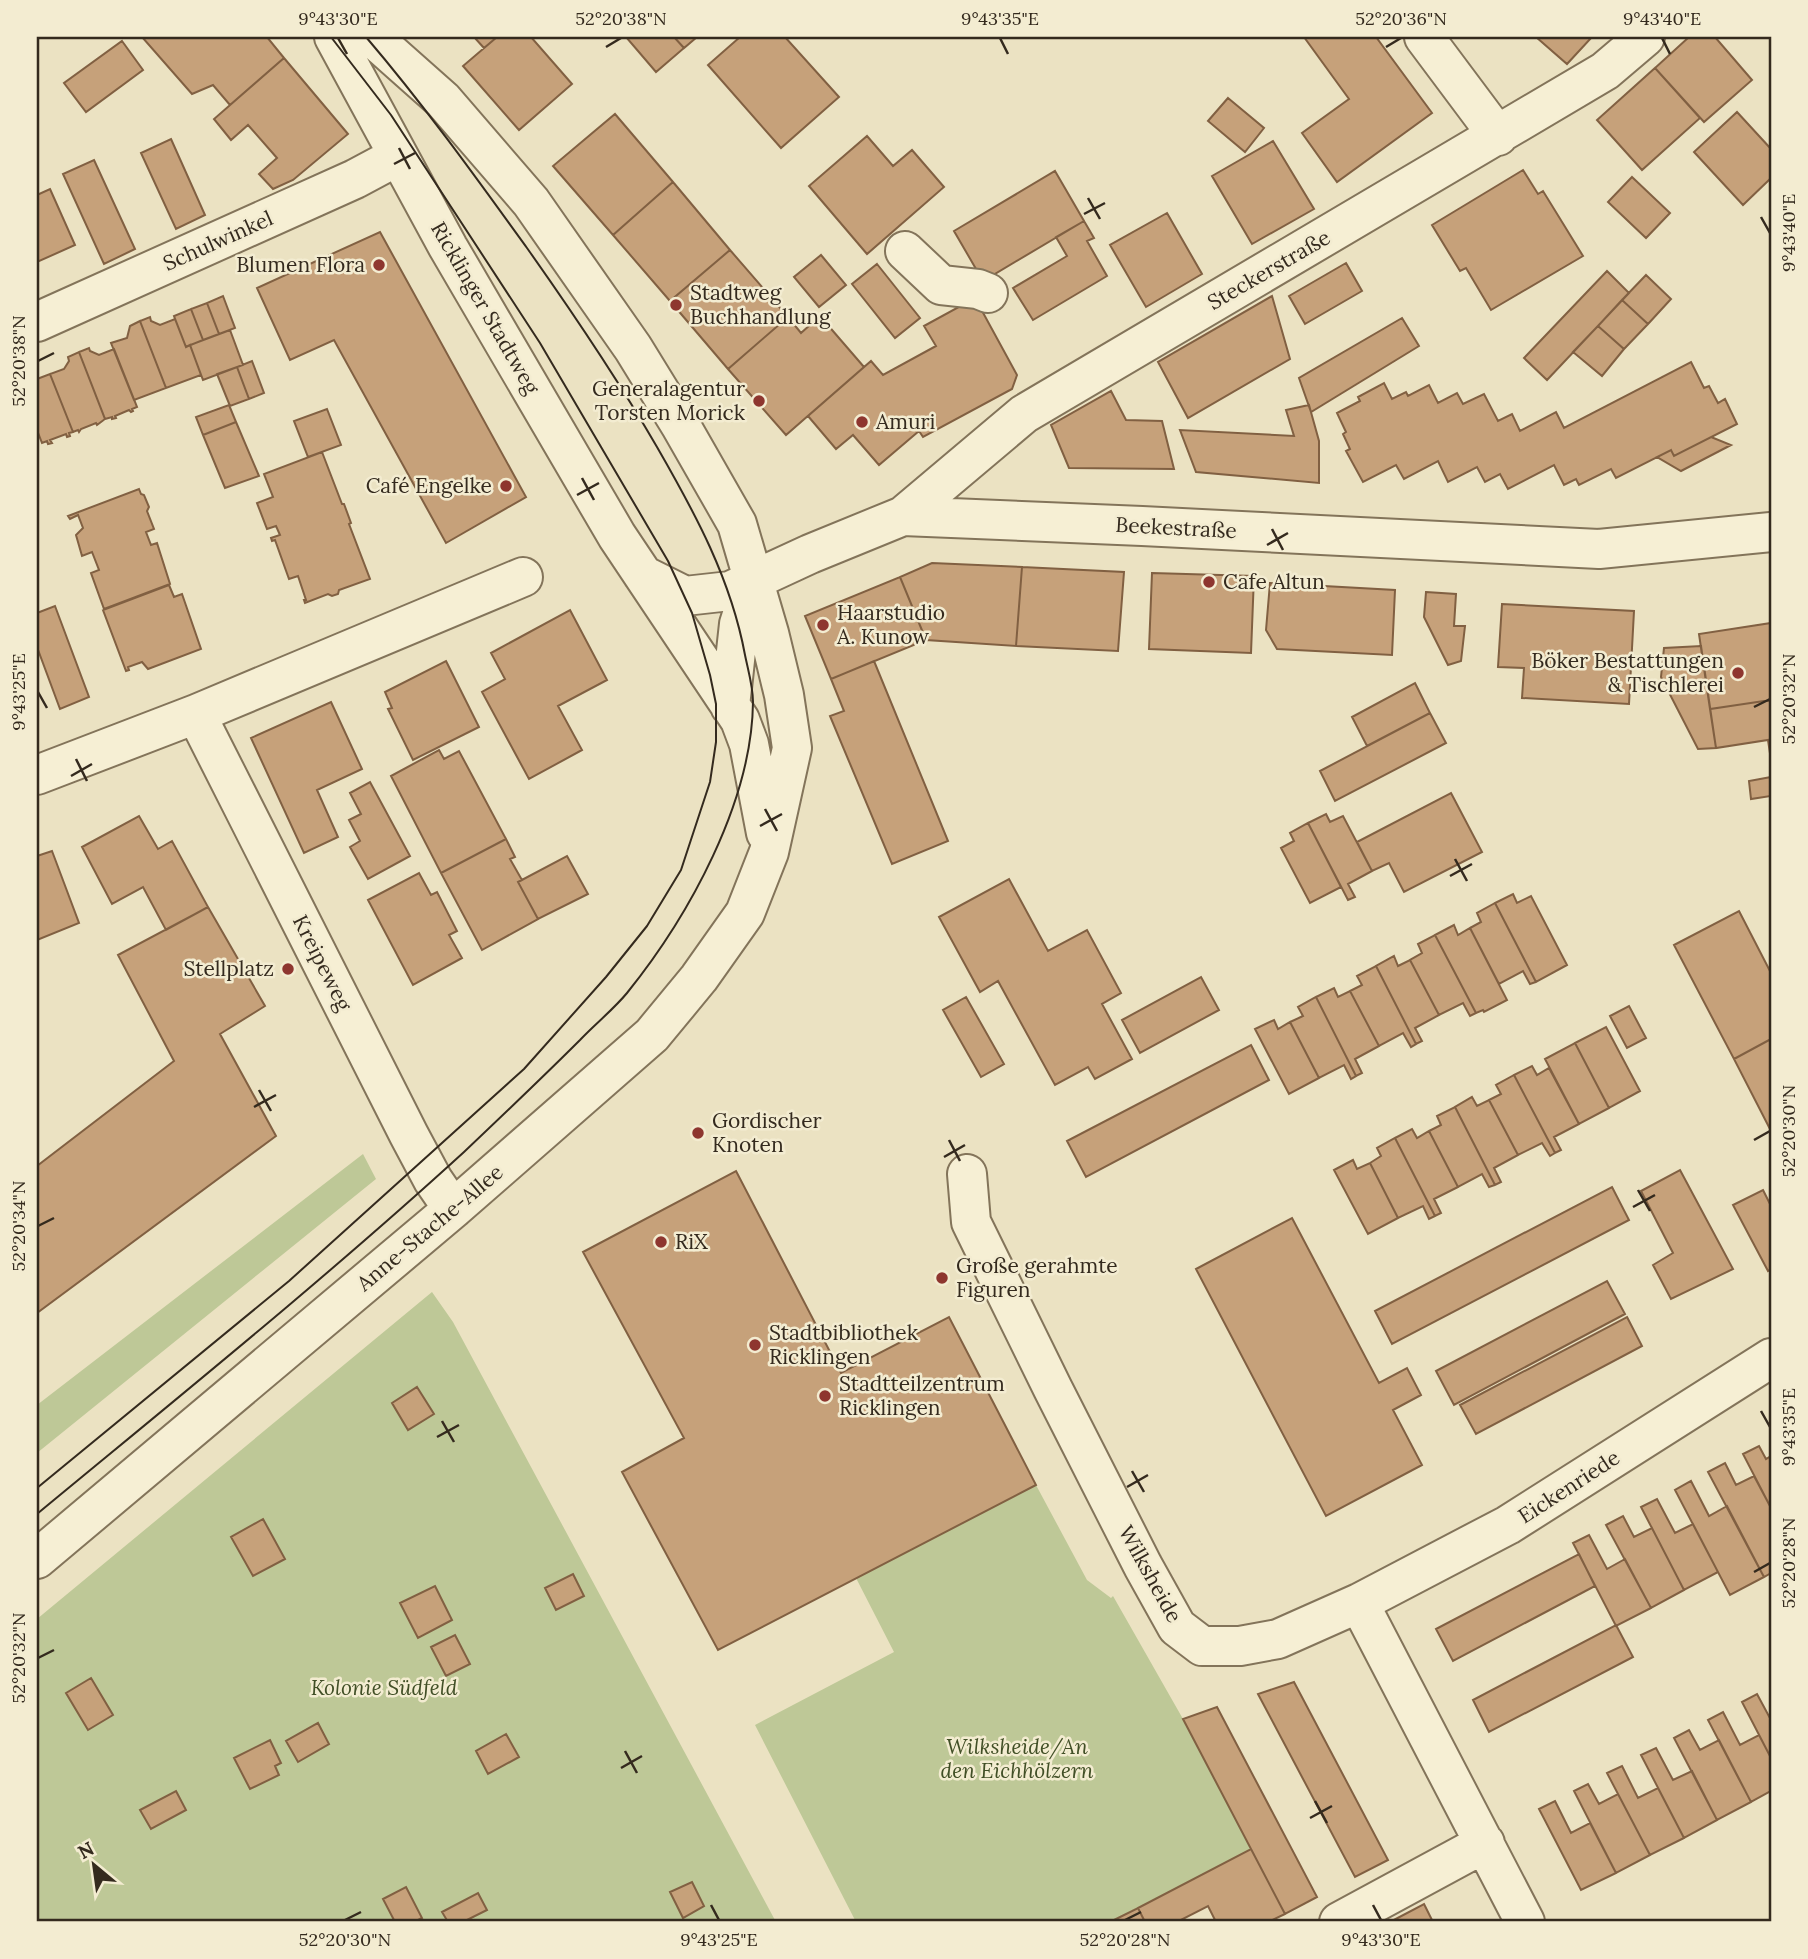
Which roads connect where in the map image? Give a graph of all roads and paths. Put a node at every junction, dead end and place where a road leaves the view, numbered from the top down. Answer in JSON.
{"nodes":[{"id":1,"x":334,"y":37,"type":"edge"},
{"id":2,"x":372,"y":37,"type":"edge"},
{"id":3,"x":1424,"y":37,"type":"edge"},
{"id":4,"x":1645,"y":37,"type":"edge"},
{"id":5,"x":1498,"y":136,"type":"junction"},
{"id":6,"x":398,"y":156,"type":"junction"},
{"id":7,"x":905,"y":251,"type":"dead end"},
{"id":8,"x":988,"y":293,"type":"dead end"},
{"id":9,"x":37,"y":322,"type":"edge"},
{"id":10,"x":903,"y":516,"type":"junction"},
{"id":11,"x":1771,"y":532,"type":"edge"},
{"id":12,"x":643,"y":575,"type":"junction"},
{"id":13,"x":523,"y":577,"type":"dead end"},
{"id":14,"x":753,"y":580,"type":"junction"},
{"id":15,"x":730,"y":706,"type":"junction"},
{"id":16,"x":197,"y":714,"type":"junction"},
{"id":17,"x":37,"y":775,"type":"edge"},
{"id":18,"x":769,"y":852,"type":"junction"},
{"id":19,"x":967,"y":1174,"type":"dead end"},
{"id":20,"x":453,"y":1209,"type":"junction"},
{"id":21,"x":1771,"y":1358,"type":"edge"},
{"id":22,"x":37,"y":1559,"type":"edge"},
{"id":23,"x":1359,"y":1603,"type":"junction"},
{"id":24,"x":1485,"y":1843,"type":"junction"},
{"id":25,"x":1339,"y":1922,"type":"edge"},
{"id":26,"x":1525,"y":1922,"type":"edge"}],
"edges":[{"from":1,"to":6,"type":"street","name":"Ricklinger Stadtweg"},
{"from":2,"to":14,"type":"street","name":"Anne-Stache-Allee"},
{"from":3,"to":5,"type":"street"},
{"from":4,"to":5,"type":"street","name":"Steckerstraße"},
{"from":5,"to":10,"type":"street","name":"Steckerstraße"},
{"from":6,"to":9,"type":"street","name":"Schulwinkel"},
{"from":6,"to":12,"type":"street","name":"Ricklinger Stadtweg"},
{"from":7,"to":8,"type":"street"},
{"from":10,"to":11,"type":"street","name":"Beekestraße"},
{"from":10,"to":14,"type":"street","name":"Beekestraße"},
{"from":12,"to":14,"type":"street","name":"Beekestraße"},
{"from":12,"to":15,"type":"street"},
{"from":13,"to":16,"type":"street"},
{"from":14,"to":15,"type":"street"},
{"from":14,"to":18,"type":"street","name":"Anne-Stache-Allee"},
{"from":15,"to":18,"type":"street"},
{"from":16,"to":17,"type":"street"},
{"from":16,"to":20,"type":"street","name":"Kreipeweg"},
{"from":18,"to":20,"type":"street","name":"Anne-Stache-Allee"},
{"from":19,"to":23,"type":"street","name":"Wilksheide"},
{"from":20,"to":22,"type":"street","name":"Anne-Stache-Allee"},
{"from":21,"to":23,"type":"street","name":"Eickenriede"},
{"from":23,"to":24,"type":"street"},
{"from":24,"to":25,"type":"street"},
{"from":24,"to":26,"type":"street"}]}
